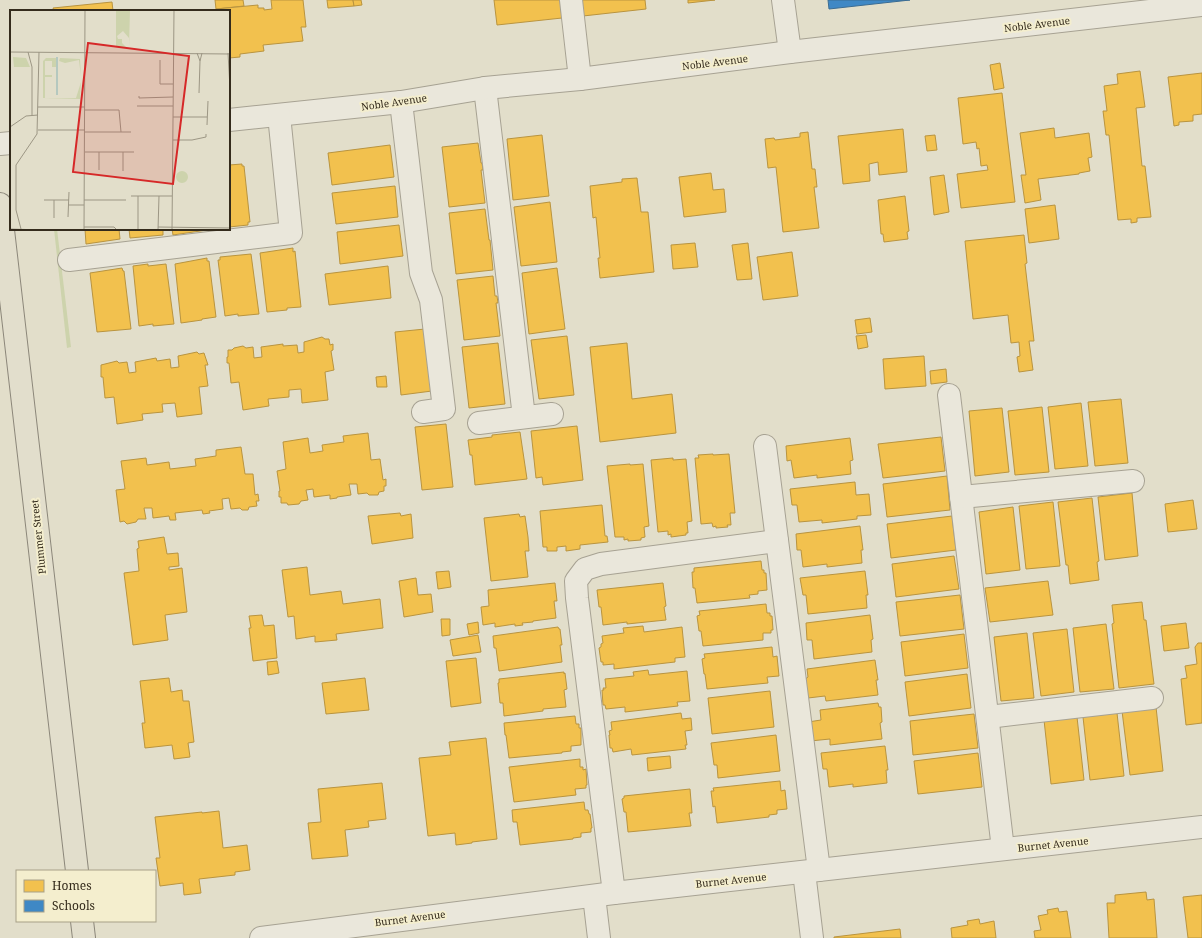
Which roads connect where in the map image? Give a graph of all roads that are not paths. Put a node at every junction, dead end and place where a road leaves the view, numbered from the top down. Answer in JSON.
{"nodes":[{"id":1,"x":571,"y":0,"type":"edge"},
{"id":2,"x":783,"y":0,"type":"edge"},
{"id":3,"x":1202,"y":5,"type":"edge"},
{"id":4,"x":790,"y":52,"type":"junction"},
{"id":5,"x":580,"y":79,"type":"junction"},
{"id":6,"x":485,"y":88,"type":"junction"},
{"id":7,"x":401,"y":102,"type":"junction"},
{"id":8,"x":279,"y":116,"type":"junction"},
{"id":9,"x":230,"y":120,"type":"edge"},
{"id":10,"x":10,"y":143,"type":"edge"},
{"id":11,"x":0,"y":144,"type":"edge"},
{"id":12,"x":0,"y":204,"type":"edge"},
{"id":13,"x":69,"y":260,"type":"dead end"},
{"id":14,"x":949,"y":395,"type":"dead end"},
{"id":15,"x":422,"y":412,"type":"dead end"},
{"id":16,"x":552,"y":414,"type":"dead end"},
{"id":17,"x":524,"y":418,"type":"junction"},
{"id":18,"x":479,"y":423,"type":"dead end"},
{"id":19,"x":765,"y":446,"type":"dead end"},
{"id":20,"x":1133,"y":481,"type":"dead end"},
{"id":21,"x":962,"y":497,"type":"junction"},
{"id":22,"x":777,"y":541,"type":"junction"},
{"id":23,"x":1152,"y":698,"type":"dead end"},
{"id":24,"x":988,"y":717,"type":"junction"},
{"id":25,"x":1202,"y":827,"type":"edge"},
{"id":26,"x":1003,"y":849,"type":"junction"},
{"id":27,"x":76,"y":870,"type":"edge"},
{"id":28,"x":811,"y":871,"type":"junction"},
{"id":29,"x":604,"y":894,"type":"junction"},
{"id":30,"x":82,"y":922,"type":"edge"},
{"id":31,"x":84,"y":938,"type":"edge"},
{"id":32,"x":261,"y":938,"type":"edge"},
{"id":33,"x":599,"y":938,"type":"edge"},
{"id":34,"x":812,"y":938,"type":"edge"}],
"edges":[{"from":1,"to":5,"type":"street"},
{"from":2,"to":4,"type":"street"},
{"from":3,"to":4,"type":"street","name":"Noble Avenue"},
{"from":4,"to":5,"type":"street","name":"Noble Avenue"},
{"from":5,"to":6,"type":"street","name":"Noble Avenue"},
{"from":6,"to":7,"type":"street","name":"Noble Avenue"},
{"from":6,"to":17,"type":"street"},
{"from":7,"to":8,"type":"street","name":"Noble Avenue"},
{"from":7,"to":15,"type":"street"},
{"from":8,"to":9,"type":"street","name":"Noble Avenue"},
{"from":8,"to":13,"type":"street"},
{"from":10,"to":11,"type":"street"},
{"from":12,"to":27,"type":"main road","name":"Plummer Street"},
{"from":14,"to":21,"type":"street"},
{"from":16,"to":17,"type":"street"},
{"from":17,"to":18,"type":"street"},
{"from":19,"to":22,"type":"street"},
{"from":20,"to":21,"type":"street"},
{"from":21,"to":24,"type":"street"},
{"from":22,"to":28,"type":"street"},
{"from":22,"to":29,"type":"street"},
{"from":23,"to":24,"type":"street"},
{"from":24,"to":26,"type":"street"},
{"from":25,"to":26,"type":"street","name":"Burnet Avenue"},
{"from":26,"to":28,"type":"street","name":"Burnet Avenue"},
{"from":28,"to":29,"type":"street","name":"Burnet Avenue"},
{"from":28,"to":34,"type":"street"},
{"from":29,"to":32,"type":"street","name":"Burnet Avenue"},
{"from":29,"to":33,"type":"street"},
{"from":30,"to":31,"type":"main road"}]}
